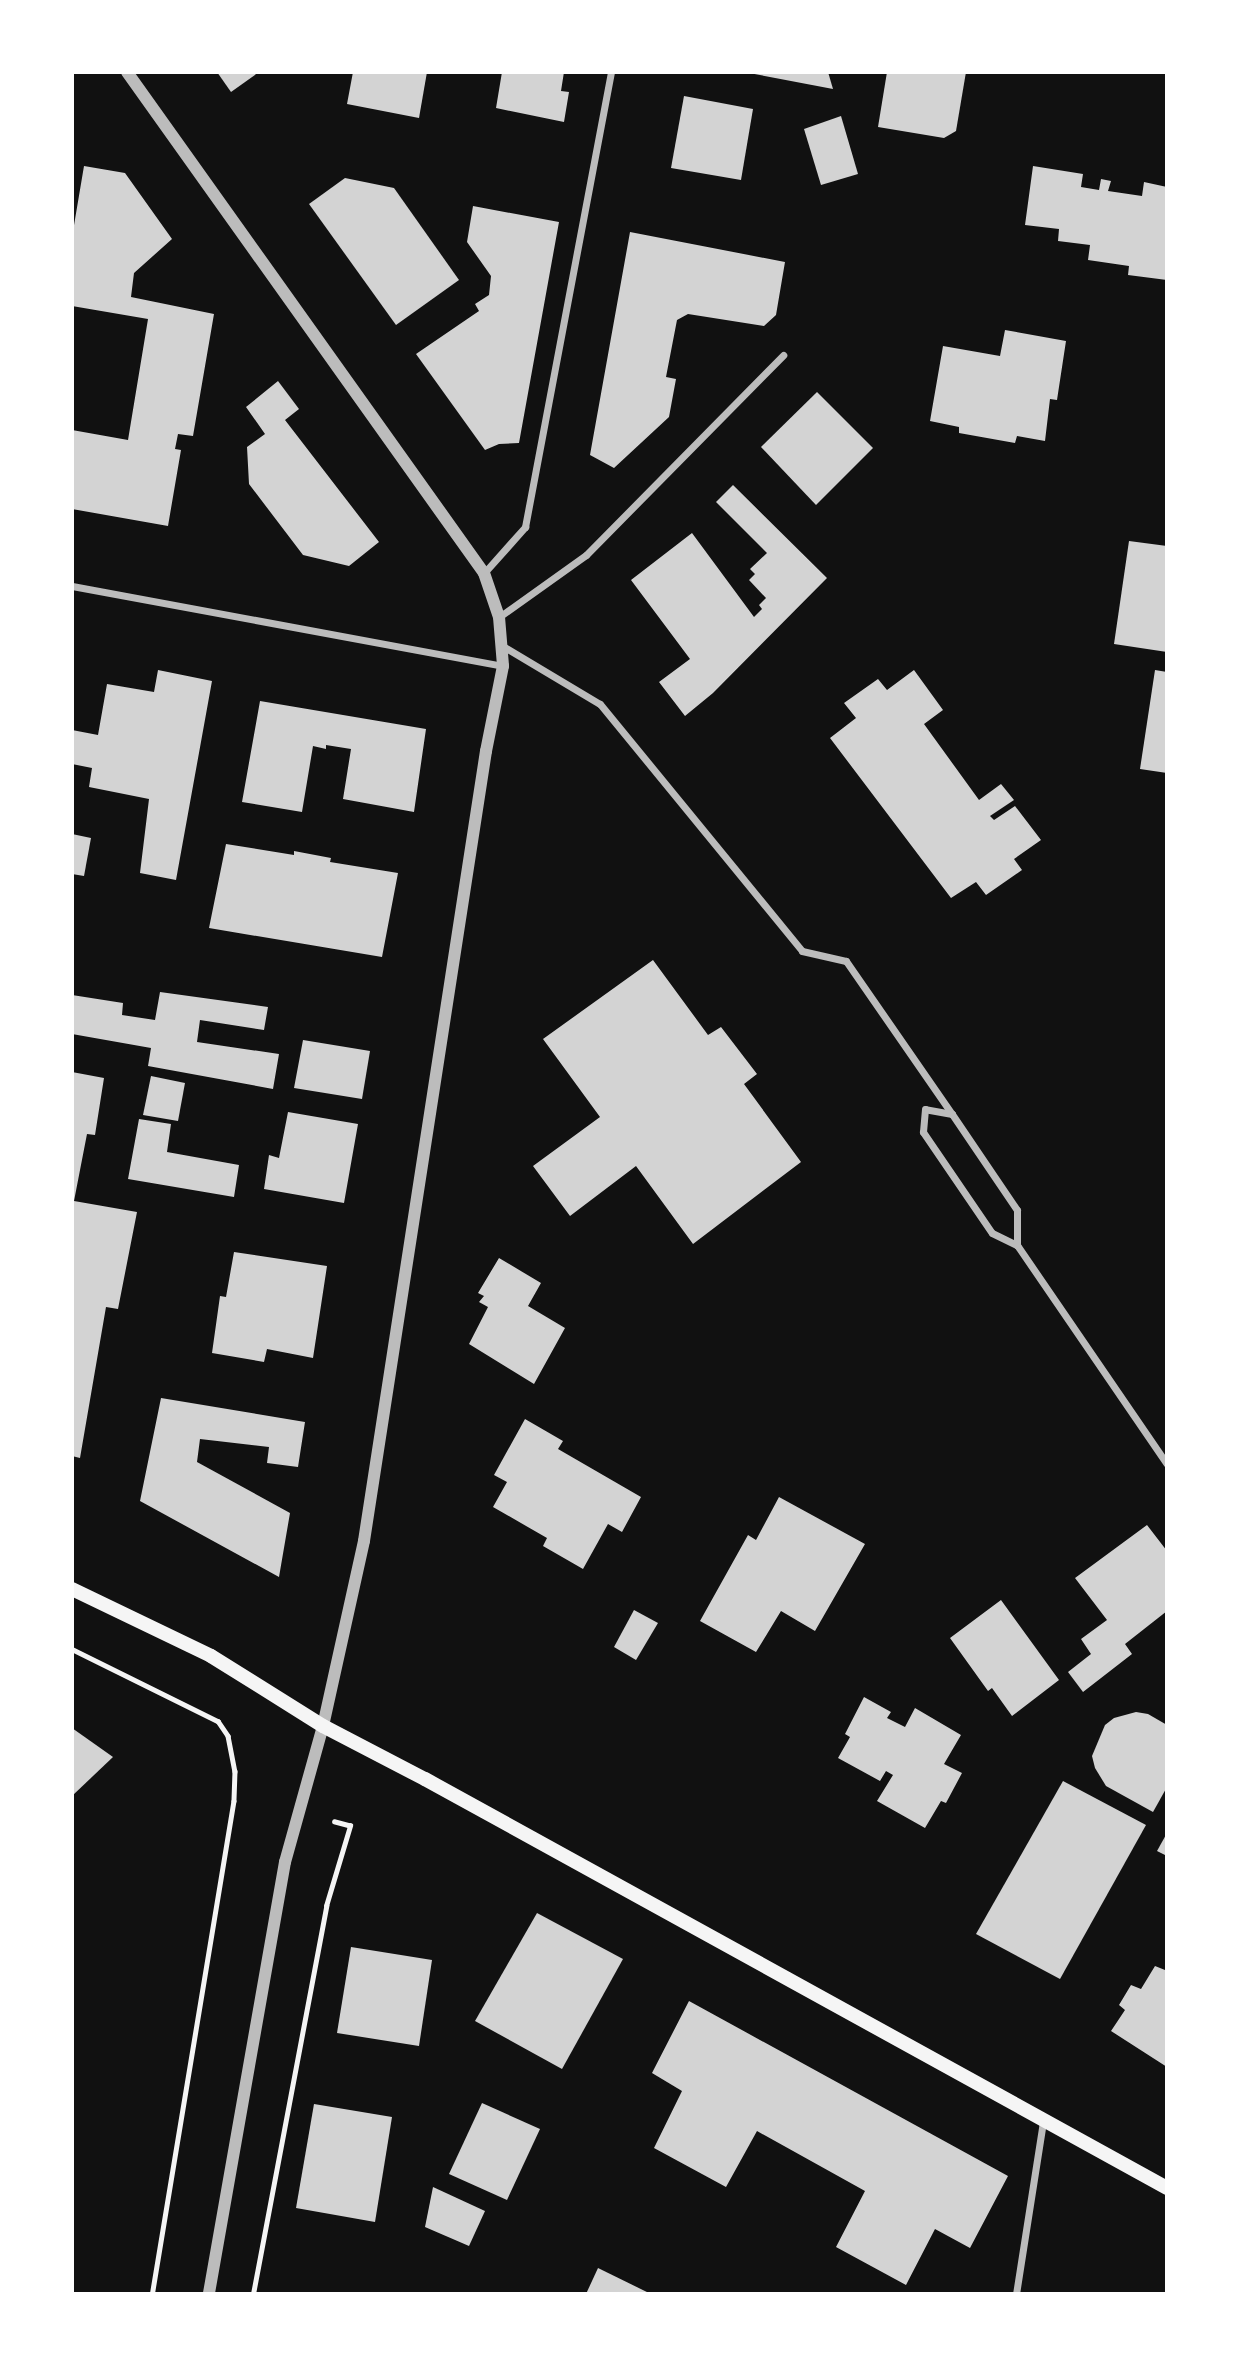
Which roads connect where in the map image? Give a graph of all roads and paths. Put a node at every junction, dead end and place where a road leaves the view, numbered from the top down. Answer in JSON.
{"nodes":[{"id":1,"x":127,"y":72,"type":"edge"},
{"id":2,"x":611,"y":72,"type":"edge"},
{"id":3,"x":783,"y":355,"type":"dead end"},
{"id":4,"x":484,"y":573,"type":"junction"},
{"id":5,"x":72,"y":586,"type":"edge"},
{"id":6,"x":499,"y":617,"type":"junction"},
{"id":7,"x":501,"y":644,"type":"junction"},
{"id":8,"x":503,"y":666,"type":"junction"},
{"id":9,"x":952,"y":1114,"type":"junction"},
{"id":10,"x":1017,"y":1245,"type":"junction"},
{"id":11,"x":1167,"y":1464,"type":"edge"},
{"id":12,"x":72,"y":1589,"type":"edge"},
{"id":13,"x":72,"y":1649,"type":"edge"},
{"id":14,"x":323,"y":1726,"type":"junction"},
{"id":15,"x":335,"y":1822,"type":"dead end"},
{"id":16,"x":1043,"y":2121,"type":"junction"},
{"id":17,"x":1167,"y":2188,"type":"edge"},
{"id":18,"x":152,"y":2294,"type":"edge"},
{"id":19,"x":209,"y":2294,"type":"edge"},
{"id":20,"x":253,"y":2294,"type":"edge"},
{"id":21,"x":1016,"y":2294,"type":"edge"}],
"edges":[{"from":1,"to":4,"type":"street"},
{"from":2,"to":4,"type":"street"},
{"from":3,"to":6,"type":"street"},
{"from":4,"to":6,"type":"street"},
{"from":5,"to":8,"type":"street"},
{"from":6,"to":7,"type":"street"},
{"from":7,"to":8,"type":"street"},
{"from":7,"to":9,"type":"street"},
{"from":8,"to":14,"type":"street"},
{"from":9,"to":10,"type":"street"},
{"from":9,"to":10,"type":"street"},
{"from":10,"to":11,"type":"street"},
{"from":12,"to":14,"type":"main road"},
{"from":13,"to":18,"type":"path"},
{"from":14,"to":16,"type":"main road"},
{"from":14,"to":19,"type":"street"},
{"from":15,"to":20,"type":"path"},
{"from":16,"to":17,"type":"main road"},
{"from":16,"to":21,"type":"street"}]}
